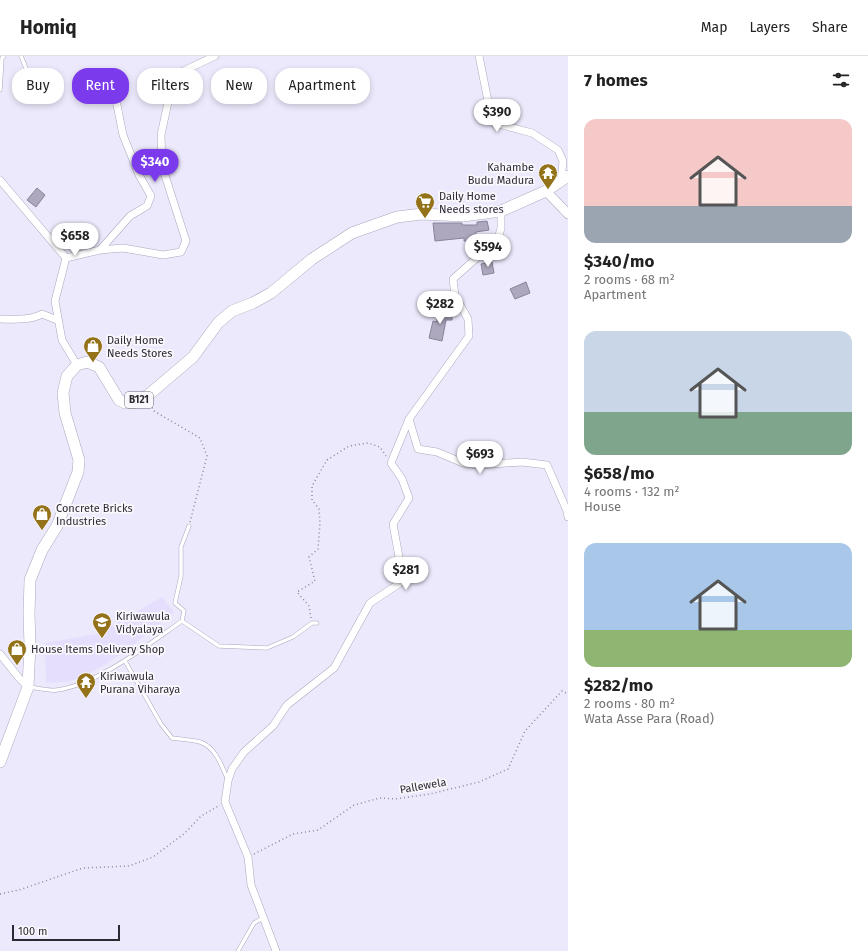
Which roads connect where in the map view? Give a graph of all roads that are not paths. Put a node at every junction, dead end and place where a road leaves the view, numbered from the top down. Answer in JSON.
{"nodes":[{"id":1,"x":4,"y":56,"type":"edge"},
{"id":2,"x":21,"y":56,"type":"edge"},
{"id":3,"x":215,"y":56,"type":"edge"},
{"id":4,"x":479,"y":56,"type":"edge"},
{"id":5,"x":26,"y":68,"type":"edge"},
{"id":6,"x":0,"y":90,"type":"edge"},
{"id":7,"x":117,"y":104,"type":"edge"},
{"id":8,"x":564,"y":179,"type":"edge"},
{"id":9,"x":0,"y":180,"type":"edge"},
{"id":10,"x":546,"y":191,"type":"junction"},
{"id":11,"x":501,"y":211,"type":"junction"},
{"id":12,"x":568,"y":214,"type":"edge"},
{"id":13,"x":100,"y":250,"type":"junction"},
{"id":14,"x":66,"y":258,"type":"junction"},
{"id":15,"x":0,"y":319,"type":"edge"},
{"id":16,"x":57,"y":320,"type":"junction"},
{"id":17,"x":77,"y":365,"type":"junction"},
{"id":18,"x":409,"y":419,"type":"junction"},
{"id":19,"x":568,"y":517,"type":"edge"},
{"id":20,"x":189,"y":526,"type":"road end"},
{"id":21,"x":182,"y":621,"type":"junction"},
{"id":22,"x":317,"y":623,"type":"dead end"},
{"id":23,"x":0,"y":654,"type":"edge"},
{"id":24,"x":125,"y":661,"type":"junction"},
{"id":25,"x":28,"y":687,"type":"junction"},
{"id":26,"x":0,"y":762,"type":"edge"},
{"id":27,"x":228,"y":780,"type":"junction"},
{"id":28,"x":263,"y":918,"type":"junction"},
{"id":29,"x":238,"y":951,"type":"edge"},
{"id":30,"x":276,"y":951,"type":"edge"}],
"edges":[{"from":1,"to":6,"type":"lane"},
{"from":2,"to":5,"type":"lane"},
{"from":3,"to":13,"type":"street"},
{"from":4,"to":8,"type":"street"},
{"from":7,"to":13,"type":"street"},
{"from":8,"to":10,"type":"main road","number":"B121"},
{"from":9,"to":14,"type":"street"},
{"from":10,"to":11,"type":"main road","number":"B121"},
{"from":10,"to":12,"type":"street"},
{"from":11,"to":17,"type":"main road","number":"B121"},
{"from":11,"to":18,"type":"street"},
{"from":13,"to":14,"type":"street"},
{"from":14,"to":16,"type":"street"},
{"from":15,"to":16,"type":"street"},
{"from":16,"to":17,"type":"street"},
{"from":17,"to":25,"type":"main road"},
{"from":18,"to":19,"type":"street"},
{"from":18,"to":27,"type":"street"},
{"from":20,"to":21,"type":"lane"},
{"from":21,"to":22,"type":"lane"},
{"from":21,"to":24,"type":"lane"},
{"from":23,"to":25,"type":"street"},
{"from":24,"to":25,"type":"lane"},
{"from":24,"to":27,"type":"lane"},
{"from":25,"to":26,"type":"main road"},
{"from":27,"to":28,"type":"street"},
{"from":28,"to":29,"type":"lane"},
{"from":28,"to":30,"type":"street"}]}
